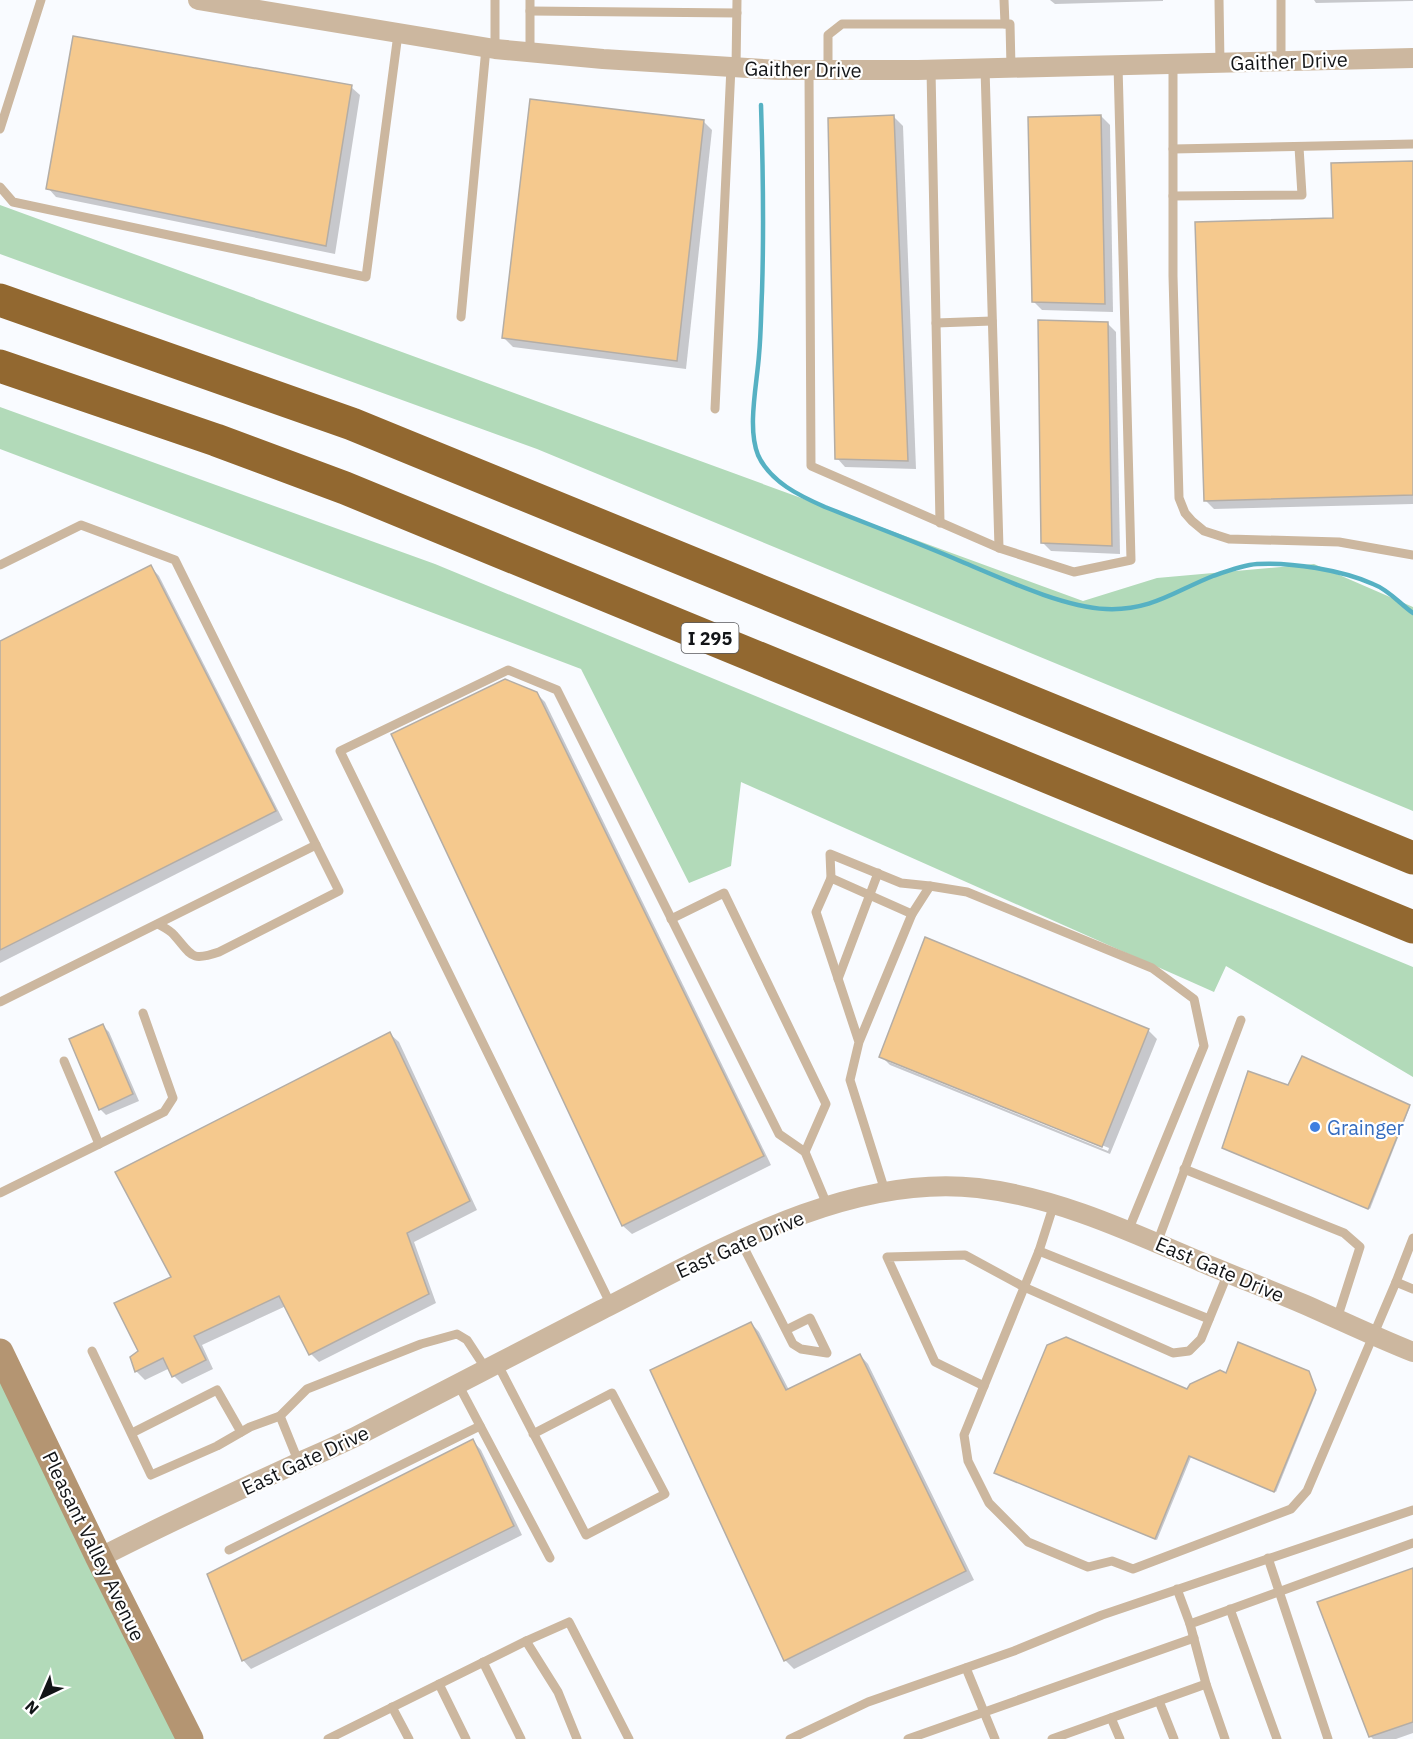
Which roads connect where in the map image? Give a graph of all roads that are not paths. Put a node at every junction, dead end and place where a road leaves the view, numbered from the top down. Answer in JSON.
{"nodes":[{"id":1,"x":41,"y":0,"type":"edge"},
{"id":2,"x":198,"y":0,"type":"edge"},
{"id":3,"x":495,"y":0,"type":"edge"},
{"id":4,"x":530,"y":0,"type":"edge"},
{"id":5,"x":737,"y":0,"type":"edge"},
{"id":6,"x":1004,"y":0,"type":"edge"},
{"id":7,"x":1219,"y":0,"type":"edge"},
{"id":8,"x":1281,"y":0,"type":"edge"},
{"id":9,"x":221,"y":2,"type":"edge"},
{"id":10,"x":278,"y":7,"type":"edge"},
{"id":11,"x":530,"y":11,"type":"junction"},
{"id":12,"x":737,"y":13,"type":"junction"},
{"id":13,"x":1005,"y":24,"type":"junction"},
{"id":14,"x":398,"y":34,"type":"junction"},
{"id":15,"x":490,"y":48,"type":"junction"},
{"id":16,"x":530,"y":53,"type":"junction"},
{"id":17,"x":1413,"y":58,"type":"edge"},
{"id":18,"x":1281,"y":60,"type":"junction"},
{"id":19,"x":1220,"y":63,"type":"junction"},
{"id":20,"x":1173,"y":64,"type":"junction"},
{"id":21,"x":1118,"y":65,"type":"junction"},
{"id":22,"x":1011,"y":67,"type":"junction"},
{"id":23,"x":734,"y":68,"type":"junction"},
{"id":24,"x":985,"y":68,"type":"junction"},
{"id":25,"x":931,"y":70,"type":"junction"},
{"id":26,"x":818,"y":71,"type":"junction"},
{"id":27,"x":0,"y":129,"type":"edge"},
{"id":28,"x":1413,"y":144,"type":"edge"},
{"id":29,"x":1299,"y":147,"type":"junction"},
{"id":30,"x":1173,"y":149,"type":"junction"},
{"id":31,"x":0,"y":187,"type":"edge"},
{"id":32,"x":1173,"y":196,"type":"junction"},
{"id":33,"x":0,"y":300,"type":"edge"},
{"id":34,"x":461,"y":318,"type":"dead end"},
{"id":35,"x":992,"y":321,"type":"junction"},
{"id":36,"x":936,"y":323,"type":"junction"},
{"id":37,"x":0,"y":366,"type":"edge"},
{"id":38,"x":715,"y":409,"type":"dead end"},
{"id":39,"x":940,"y":523,"type":"junction"},
{"id":40,"x":999,"y":548,"type":"junction"},
{"id":41,"x":1413,"y":555,"type":"edge"},
{"id":42,"x":0,"y":564,"type":"edge"},
{"id":43,"x":316,"y":845,"type":"junction"},
{"id":44,"x":1413,"y":858,"type":"edge"},
{"id":45,"x":878,"y":873,"type":"junction"},
{"id":46,"x":831,"y":878,"type":"junction"},
{"id":47,"x":930,"y":886,"type":"junction"},
{"id":48,"x":870,"y":895,"type":"junction"},
{"id":49,"x":912,"y":914,"type":"junction"},
{"id":50,"x":671,"y":919,"type":"junction"},
{"id":51,"x":158,"y":924,"type":"junction"},
{"id":52,"x":1413,"y":927,"type":"edge"},
{"id":53,"x":838,"y":979,"type":"junction"},
{"id":54,"x":0,"y":1002,"type":"edge"},
{"id":55,"x":143,"y":1013,"type":"dead end"},
{"id":56,"x":1241,"y":1020,"type":"dead end"},
{"id":57,"x":859,"y":1042,"type":"junction"},
{"id":58,"x":64,"y":1061,"type":"dead end"},
{"id":59,"x":99,"y":1144,"type":"junction"},
{"id":60,"x":805,"y":1152,"type":"junction"},
{"id":61,"x":1184,"y":1169,"type":"junction"},
{"id":62,"x":885,"y":1191,"type":"junction"},
{"id":63,"x":0,"y":1193,"type":"edge"},
{"id":64,"x":1054,"y":1204,"type":"junction"},
{"id":65,"x":828,"y":1207,"type":"junction"},
{"id":66,"x":1128,"y":1231,"type":"junction"},
{"id":67,"x":1413,"y":1238,"type":"edge"},
{"id":68,"x":741,"y":1242,"type":"junction"},
{"id":69,"x":1157,"y":1243,"type":"junction"},
{"id":70,"x":1039,"y":1251,"type":"junction"},
{"id":71,"x":1228,"y":1273,"type":"junction"},
{"id":72,"x":1396,"y":1282,"type":"junction"},
{"id":73,"x":1024,"y":1287,"type":"junction"},
{"id":74,"x":1413,"y":1289,"type":"edge"},
{"id":75,"x":611,"y":1305,"type":"junction"},
{"id":76,"x":1209,"y":1319,"type":"junction"},
{"id":77,"x":1337,"y":1319,"type":"junction"},
{"id":78,"x":786,"y":1330,"type":"junction"},
{"id":79,"x":1374,"y":1335,"type":"junction"},
{"id":80,"x":92,"y":1351,"type":"dead end"},
{"id":81,"x":0,"y":1352,"type":"edge"},
{"id":82,"x":1413,"y":1352,"type":"edge"},
{"id":83,"x":491,"y":1366,"type":"junction"},
{"id":84,"x":458,"y":1384,"type":"junction"},
{"id":85,"x":984,"y":1386,"type":"junction"},
{"id":86,"x":280,"y":1416,"type":"junction"},
{"id":87,"x":480,"y":1426,"type":"junction"},
{"id":88,"x":241,"y":1432,"type":"junction"},
{"id":89,"x":132,"y":1433,"type":"junction"},
{"id":90,"x":533,"y":1434,"type":"junction"},
{"id":91,"x":299,"y":1463,"type":"junction"},
{"id":92,"x":1413,"y":1510,"type":"edge"},
{"id":93,"x":1413,"y":1543,"type":"edge"},
{"id":94,"x":229,"y":1550,"type":"dead end"},
{"id":95,"x":99,"y":1558,"type":"junction"},
{"id":96,"x":550,"y":1558,"type":"dead end"},
{"id":97,"x":1268,"y":1558,"type":"junction"},
{"id":98,"x":1177,"y":1589,"type":"junction"},
{"id":99,"x":1278,"y":1591,"type":"junction"},
{"id":100,"x":1230,"y":1609,"type":"junction"},
{"id":101,"x":1190,"y":1624,"type":"junction"},
{"id":102,"x":1194,"y":1638,"type":"junction"},
{"id":103,"x":526,"y":1641,"type":"junction"},
{"id":104,"x":483,"y":1662,"type":"junction"},
{"id":105,"x":966,"y":1668,"type":"junction"},
{"id":106,"x":439,"y":1684,"type":"junction"},
{"id":107,"x":1206,"y":1684,"type":"junction"},
{"id":108,"x":1159,"y":1701,"type":"junction"},
{"id":109,"x":392,"y":1707,"type":"junction"},
{"id":110,"x":984,"y":1712,"type":"junction"},
{"id":111,"x":1111,"y":1718,"type":"junction"},
{"id":112,"x":190,"y":1739,"type":"edge"},
{"id":113,"x":328,"y":1739,"type":"edge"},
{"id":114,"x":409,"y":1739,"type":"edge"},
{"id":115,"x":466,"y":1739,"type":"edge"},
{"id":116,"x":521,"y":1739,"type":"edge"},
{"id":117,"x":577,"y":1739,"type":"edge"},
{"id":118,"x":629,"y":1739,"type":"edge"},
{"id":119,"x":790,"y":1739,"type":"edge"},
{"id":120,"x":908,"y":1739,"type":"edge"},
{"id":121,"x":995,"y":1739,"type":"edge"},
{"id":122,"x":1052,"y":1739,"type":"edge"},
{"id":123,"x":1120,"y":1739,"type":"edge"},
{"id":124,"x":1174,"y":1739,"type":"edge"},
{"id":125,"x":1225,"y":1739,"type":"edge"},
{"id":126,"x":1277,"y":1739,"type":"edge"},
{"id":127,"x":1328,"y":1739,"type":"edge"}],
"edges":[{"from":1,"to":27,"type":"lane"},
{"from":2,"to":9,"type":"street","name":"Gaither Drive"},
{"from":3,"to":15,"type":"lane"},
{"from":4,"to":11,"type":"lane"},
{"from":5,"to":12,"type":"lane"},
{"from":6,"to":13,"type":"lane"},
{"from":7,"to":19,"type":"lane"},
{"from":8,"to":18,"type":"lane"},
{"from":9,"to":10,"type":"street","name":"Gaither Drive"},
{"from":10,"to":14,"type":"street","name":"Gaither Drive"},
{"from":11,"to":12,"type":"lane"},
{"from":11,"to":16,"type":"lane"},
{"from":12,"to":23,"type":"lane"},
{"from":13,"to":22,"type":"lane"},
{"from":13,"to":26,"type":"lane"},
{"from":14,"to":15,"type":"street","name":"Gaither Drive"},
{"from":14,"to":31,"type":"lane"},
{"from":15,"to":16,"type":"street","name":"Gaither Drive"},
{"from":15,"to":34,"type":"lane"},
{"from":16,"to":23,"type":"street","name":"Gaither Drive"},
{"from":17,"to":18,"type":"street","name":"Gaither Drive"},
{"from":18,"to":19,"type":"street","name":"Gaither Drive"},
{"from":19,"to":20,"type":"street","name":"Gaither Drive"},
{"from":20,"to":21,"type":"street","name":"Gaither Drive"},
{"from":20,"to":30,"type":"lane"},
{"from":21,"to":22,"type":"street","name":"Gaither Drive"},
{"from":21,"to":40,"type":"lane"},
{"from":22,"to":24,"type":"street","name":"Gaither Drive"},
{"from":23,"to":26,"type":"street","name":"Gaither Drive"},
{"from":23,"to":38,"type":"lane"},
{"from":24,"to":25,"type":"street","name":"Gaither Drive"},
{"from":24,"to":35,"type":"lane"},
{"from":25,"to":26,"type":"street","name":"Gaither Drive"},
{"from":25,"to":36,"type":"lane"},
{"from":26,"to":39,"type":"lane"},
{"from":28,"to":29,"type":"lane"},
{"from":29,"to":30,"type":"lane"},
{"from":29,"to":32,"type":"lane"},
{"from":30,"to":32,"type":"lane"},
{"from":32,"to":41,"type":"lane"},
{"from":33,"to":44,"type":"highway"},
{"from":35,"to":36,"type":"lane"},
{"from":35,"to":40,"type":"lane"},
{"from":36,"to":39,"type":"lane"},
{"from":37,"to":52,"type":"highway","number":"I 295"},
{"from":39,"to":40,"type":"lane"},
{"from":42,"to":43,"type":"lane"},
{"from":43,"to":51,"type":"lane"},
{"from":43,"to":51,"type":"lane"},
{"from":45,"to":46,"type":"lane"},
{"from":45,"to":47,"type":"lane"},
{"from":45,"to":48,"type":"lane"},
{"from":46,"to":48,"type":"lane"},
{"from":46,"to":53,"type":"lane"},
{"from":47,"to":49,"type":"lane"},
{"from":47,"to":66,"type":"lane"},
{"from":48,"to":49,"type":"lane"},
{"from":48,"to":53,"type":"lane"},
{"from":49,"to":57,"type":"lane"},
{"from":50,"to":60,"type":"lane"},
{"from":50,"to":60,"type":"lane"},
{"from":50,"to":75,"type":"lane"},
{"from":51,"to":54,"type":"lane"},
{"from":53,"to":57,"type":"lane"},
{"from":55,"to":59,"type":"lane"},
{"from":56,"to":61,"type":"lane"},
{"from":57,"to":62,"type":"lane"},
{"from":58,"to":59,"type":"lane"},
{"from":59,"to":63,"type":"lane"},
{"from":60,"to":65,"type":"lane"},
{"from":61,"to":69,"type":"lane"},
{"from":61,"to":77,"type":"lane"},
{"from":62,"to":64,"type":"street","name":"East Gate Drive"},
{"from":62,"to":65,"type":"street","name":"East Gate Drive"},
{"from":64,"to":66,"type":"street","name":"East Gate Drive"},
{"from":64,"to":70,"type":"lane"},
{"from":65,"to":68,"type":"street","name":"East Gate Drive"},
{"from":66,"to":69,"type":"street","name":"East Gate Drive"},
{"from":67,"to":72,"type":"lane"},
{"from":68,"to":75,"type":"street","name":"East Gate Drive"},
{"from":68,"to":78,"type":"lane"},
{"from":69,"to":71,"type":"street","name":"East Gate Drive"},
{"from":70,"to":73,"type":"lane"},
{"from":70,"to":76,"type":"lane"},
{"from":71,"to":76,"type":"lane"},
{"from":71,"to":77,"type":"street","name":"East Gate Drive"},
{"from":72,"to":74,"type":"lane"},
{"from":72,"to":79,"type":"lane"},
{"from":73,"to":76,"type":"lane"},
{"from":73,"to":85,"type":"lane"},
{"from":73,"to":85,"type":"lane"},
{"from":75,"to":83,"type":"street","name":"East Gate Drive"},
{"from":77,"to":79,"type":"street","name":"East Gate Drive"},
{"from":78,"to":78,"type":"lane"},
{"from":79,"to":82,"type":"street","name":"East Gate Drive"},
{"from":79,"to":85,"type":"lane"},
{"from":80,"to":89,"type":"lane"},
{"from":81,"to":95,"type":"street","name":"Pleasant Valley Avenue"},
{"from":83,"to":84,"type":"street","name":"East Gate Drive"},
{"from":83,"to":86,"type":"lane"},
{"from":83,"to":90,"type":"lane"},
{"from":84,"to":87,"type":"lane"},
{"from":84,"to":91,"type":"street","name":"East Gate Drive"},
{"from":86,"to":88,"type":"lane"},
{"from":86,"to":91,"type":"lane"},
{"from":87,"to":94,"type":"lane"},
{"from":87,"to":96,"type":"lane"},
{"from":88,"to":89,"type":"lane"},
{"from":88,"to":89,"type":"lane"},
{"from":90,"to":90,"type":"lane"},
{"from":91,"to":95,"type":"street","name":"East Gate Drive"},
{"from":92,"to":97,"type":"lane"},
{"from":93,"to":99,"type":"lane"},
{"from":95,"to":112,"type":"street","name":"Pleasant Valley Avenue"},
{"from":97,"to":98,"type":"lane"},
{"from":97,"to":99,"type":"lane"},
{"from":98,"to":101,"type":"lane"},
{"from":98,"to":105,"type":"lane"},
{"from":99,"to":100,"type":"lane"},
{"from":99,"to":127,"type":"lane"},
{"from":100,"to":101,"type":"lane"},
{"from":100,"to":126,"type":"lane"},
{"from":101,"to":102,"type":"lane"},
{"from":102,"to":107,"type":"lane"},
{"from":102,"to":110,"type":"lane"},
{"from":103,"to":104,"type":"lane"},
{"from":103,"to":117,"type":"lane"},
{"from":103,"to":118,"type":"lane"},
{"from":104,"to":106,"type":"lane"},
{"from":104,"to":116,"type":"lane"},
{"from":105,"to":110,"type":"lane"},
{"from":105,"to":119,"type":"lane"},
{"from":106,"to":109,"type":"lane"},
{"from":106,"to":115,"type":"lane"},
{"from":107,"to":108,"type":"lane"},
{"from":107,"to":125,"type":"lane"},
{"from":108,"to":111,"type":"lane"},
{"from":108,"to":124,"type":"lane"},
{"from":109,"to":113,"type":"lane"},
{"from":109,"to":114,"type":"lane"},
{"from":110,"to":120,"type":"lane"},
{"from":110,"to":121,"type":"lane"},
{"from":111,"to":122,"type":"lane"},
{"from":111,"to":123,"type":"lane"}]}
